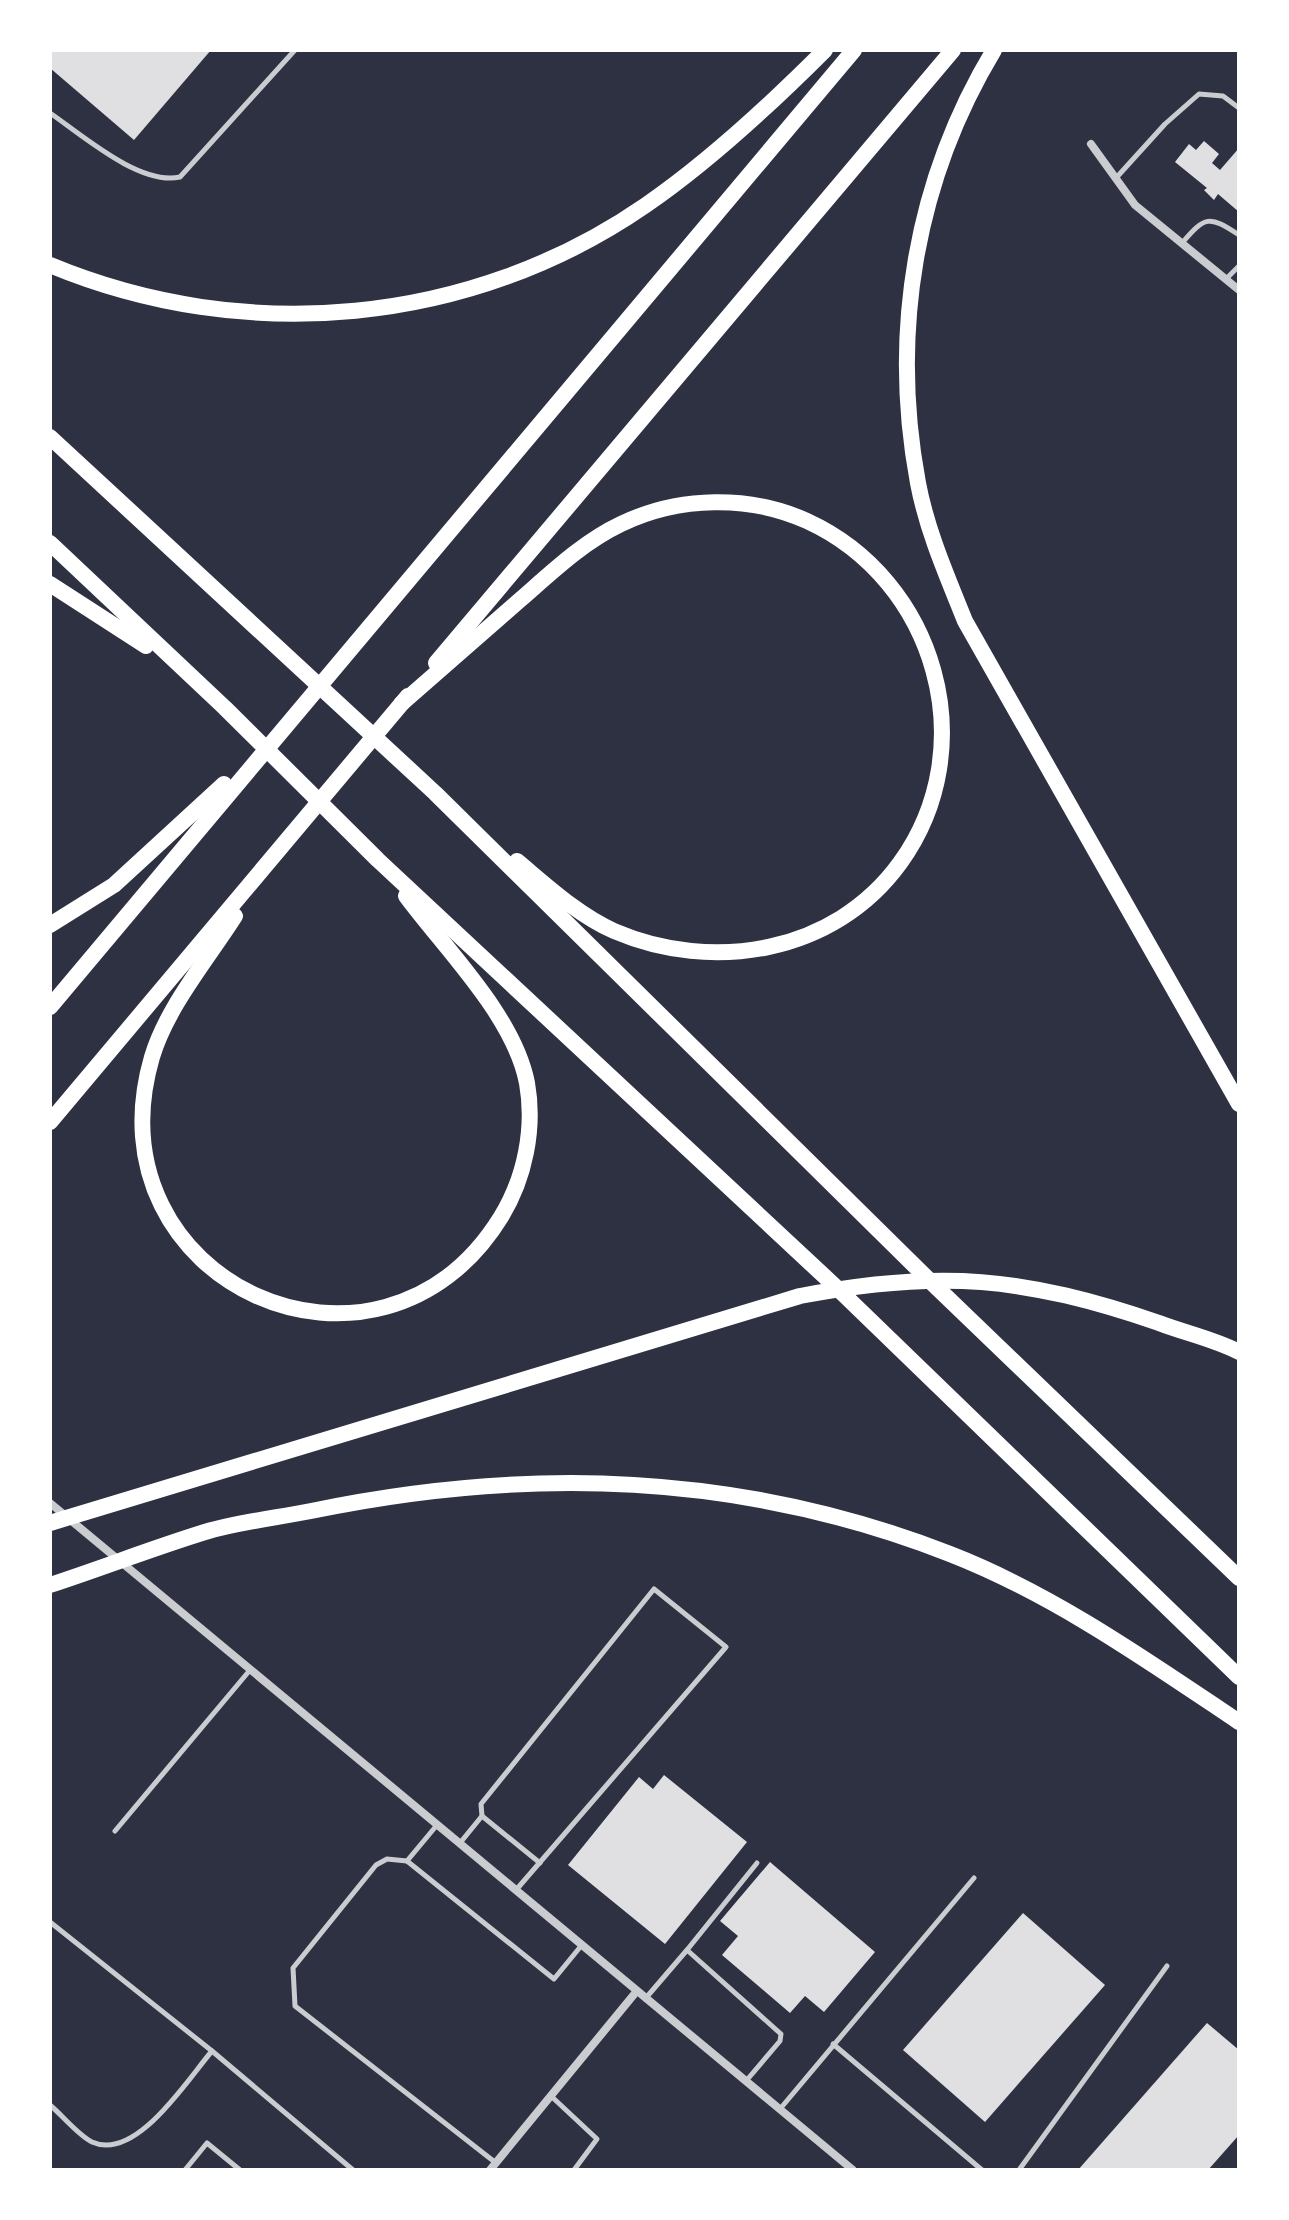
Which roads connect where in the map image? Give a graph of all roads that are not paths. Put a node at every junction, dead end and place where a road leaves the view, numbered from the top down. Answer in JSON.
{"nodes":[{"id":1,"x":295,"y":50,"type":"edge"},
{"id":2,"x":825,"y":50,"type":"edge"},
{"id":3,"x":854,"y":50,"type":"edge"},
{"id":4,"x":953,"y":50,"type":"edge"},
{"id":5,"x":994,"y":50,"type":"edge"},
{"id":6,"x":1239,"y":108,"type":"edge"},
{"id":7,"x":50,"y":113,"type":"edge"},
{"id":8,"x":1091,"y":144,"type":"dead end"},
{"id":9,"x":1116,"y":178,"type":"junction"},
{"id":10,"x":1239,"y":235,"type":"edge"},
{"id":11,"x":1182,"y":244,"type":"junction"},
{"id":12,"x":50,"y":265,"type":"edge"},
{"id":13,"x":1239,"y":266,"type":"edge"},
{"id":14,"x":1226,"y":279,"type":"junction"},
{"id":15,"x":1239,"y":290,"type":"edge"},
{"id":16,"x":50,"y":437,"type":"edge"},
{"id":17,"x":50,"y":543,"type":"edge"},
{"id":18,"x":50,"y":584,"type":"edge"},
{"id":19,"x":188,"y":675,"type":"junction"},
{"id":20,"x":401,"y":704,"type":"junction"},
{"id":21,"x":288,"y":721,"type":"junction"},
{"id":22,"x":435,"y":793,"type":"junction"},
{"id":23,"x":271,"y":860,"type":"junction"},
{"id":24,"x":378,"y":860,"type":"junction"},
{"id":25,"x":50,"y":925,"type":"edge"},
{"id":26,"x":50,"y":1007,"type":"edge"},
{"id":27,"x":1239,"y":1104,"type":"edge"},
{"id":28,"x":50,"y":1122,"type":"edge"},
{"id":29,"x":1239,"y":1352,"type":"edge"},
{"id":30,"x":50,"y":1503,"type":"edge"},
{"id":31,"x":50,"y":1523,"type":"edge"},
{"id":32,"x":1239,"y":1578,"type":"edge"},
{"id":33,"x":50,"y":1585,"type":"edge"},
{"id":34,"x":250,"y":1670,"type":"junction"},
{"id":35,"x":1239,"y":1677,"type":"edge"},
{"id":36,"x":1239,"y":1722,"type":"edge"},
{"id":37,"x":482,"y":1816,"type":"junction"},
{"id":38,"x":437,"y":1825,"type":"junction"},
{"id":39,"x":115,"y":1831,"type":"dead end"},
{"id":40,"x":459,"y":1844,"type":"junction"},
{"id":41,"x":407,"y":1861,"type":"junction"},
{"id":42,"x":540,"y":1863,"type":"junction"},
{"id":43,"x":757,"y":1863,"type":"dead end"},
{"id":44,"x":974,"y":1878,"type":"dead end"},
{"id":45,"x":515,"y":1891,"type":"junction"},
{"id":46,"x":50,"y":1922,"type":"edge"},
{"id":47,"x":581,"y":1946,"type":"junction"},
{"id":48,"x":687,"y":1950,"type":"junction"},
{"id":49,"x":1167,"y":1966,"type":"dead end"},
{"id":50,"x":636,"y":1992,"type":"junction"},
{"id":51,"x":645,"y":1999,"type":"junction"},
{"id":52,"x":833,"y":2044,"type":"junction"},
{"id":53,"x":212,"y":2051,"type":"junction"},
{"id":54,"x":746,"y":2082,"type":"junction"},
{"id":55,"x":551,"y":2096,"type":"junction"},
{"id":56,"x":50,"y":2105,"type":"edge"},
{"id":57,"x":779,"y":2109,"type":"junction"},
{"id":58,"x":493,"y":2167,"type":"edge"},
{"id":59,"x":185,"y":2170,"type":"edge"},
{"id":60,"x":240,"y":2170,"type":"edge"},
{"id":61,"x":353,"y":2170,"type":"edge"},
{"id":62,"x":574,"y":2170,"type":"edge"},
{"id":63,"x":853,"y":2170,"type":"edge"},
{"id":64,"x":982,"y":2170,"type":"edge"},
{"id":65,"x":1019,"y":2170,"type":"edge"}],
"edges":[{"from":1,"to":7,"type":"lane"},
{"from":2,"to":12,"type":"highway"},
{"from":3,"to":21,"type":"highway"},
{"from":4,"to":20,"type":"highway"},
{"from":5,"to":27,"type":"highway"},
{"from":6,"to":9,"type":"lane"},
{"from":8,"to":9,"type":"street"},
{"from":9,"to":11,"type":"street"},
{"from":10,"to":11,"type":"lane"},
{"from":11,"to":14,"type":"street"},
{"from":13,"to":14,"type":"lane"},
{"from":14,"to":15,"type":"street"},
{"from":16,"to":22,"type":"highway"},
{"from":17,"to":19,"type":"highway"},
{"from":18,"to":19,"type":"highway"},
{"from":19,"to":24,"type":"highway"},
{"from":20,"to":22,"type":"highway"},
{"from":20,"to":23,"type":"highway"},
{"from":21,"to":25,"type":"highway"},
{"from":21,"to":26,"type":"highway"},
{"from":22,"to":32,"type":"highway"},
{"from":23,"to":24,"type":"highway"},
{"from":23,"to":28,"type":"highway"},
{"from":24,"to":35,"type":"highway"},
{"from":29,"to":31,"type":"highway"},
{"from":30,"to":34,"type":"street"},
{"from":33,"to":36,"type":"highway"},
{"from":34,"to":38,"type":"street"},
{"from":34,"to":39,"type":"lane"},
{"from":37,"to":40,"type":"lane"},
{"from":37,"to":42,"type":"lane"},
{"from":37,"to":42,"type":"lane"},
{"from":38,"to":40,"type":"street"},
{"from":38,"to":41,"type":"lane"},
{"from":40,"to":45,"type":"street"},
{"from":41,"to":47,"type":"lane"},
{"from":41,"to":58,"type":"lane"},
{"from":42,"to":45,"type":"lane"},
{"from":43,"to":48,"type":"lane"},
{"from":44,"to":52,"type":"lane"},
{"from":45,"to":47,"type":"street"},
{"from":46,"to":53,"type":"lane"},
{"from":47,"to":50,"type":"street"},
{"from":48,"to":51,"type":"lane"},
{"from":48,"to":54,"type":"lane"},
{"from":49,"to":65,"type":"lane"},
{"from":50,"to":51,"type":"street"},
{"from":50,"to":55,"type":"street"},
{"from":51,"to":54,"type":"street"},
{"from":52,"to":57,"type":"lane"},
{"from":52,"to":64,"type":"lane"},
{"from":53,"to":56,"type":"lane"},
{"from":53,"to":61,"type":"lane"},
{"from":54,"to":57,"type":"street"},
{"from":55,"to":58,"type":"street"},
{"from":55,"to":62,"type":"lane"},
{"from":57,"to":63,"type":"street"},
{"from":59,"to":60,"type":"lane"}]}
